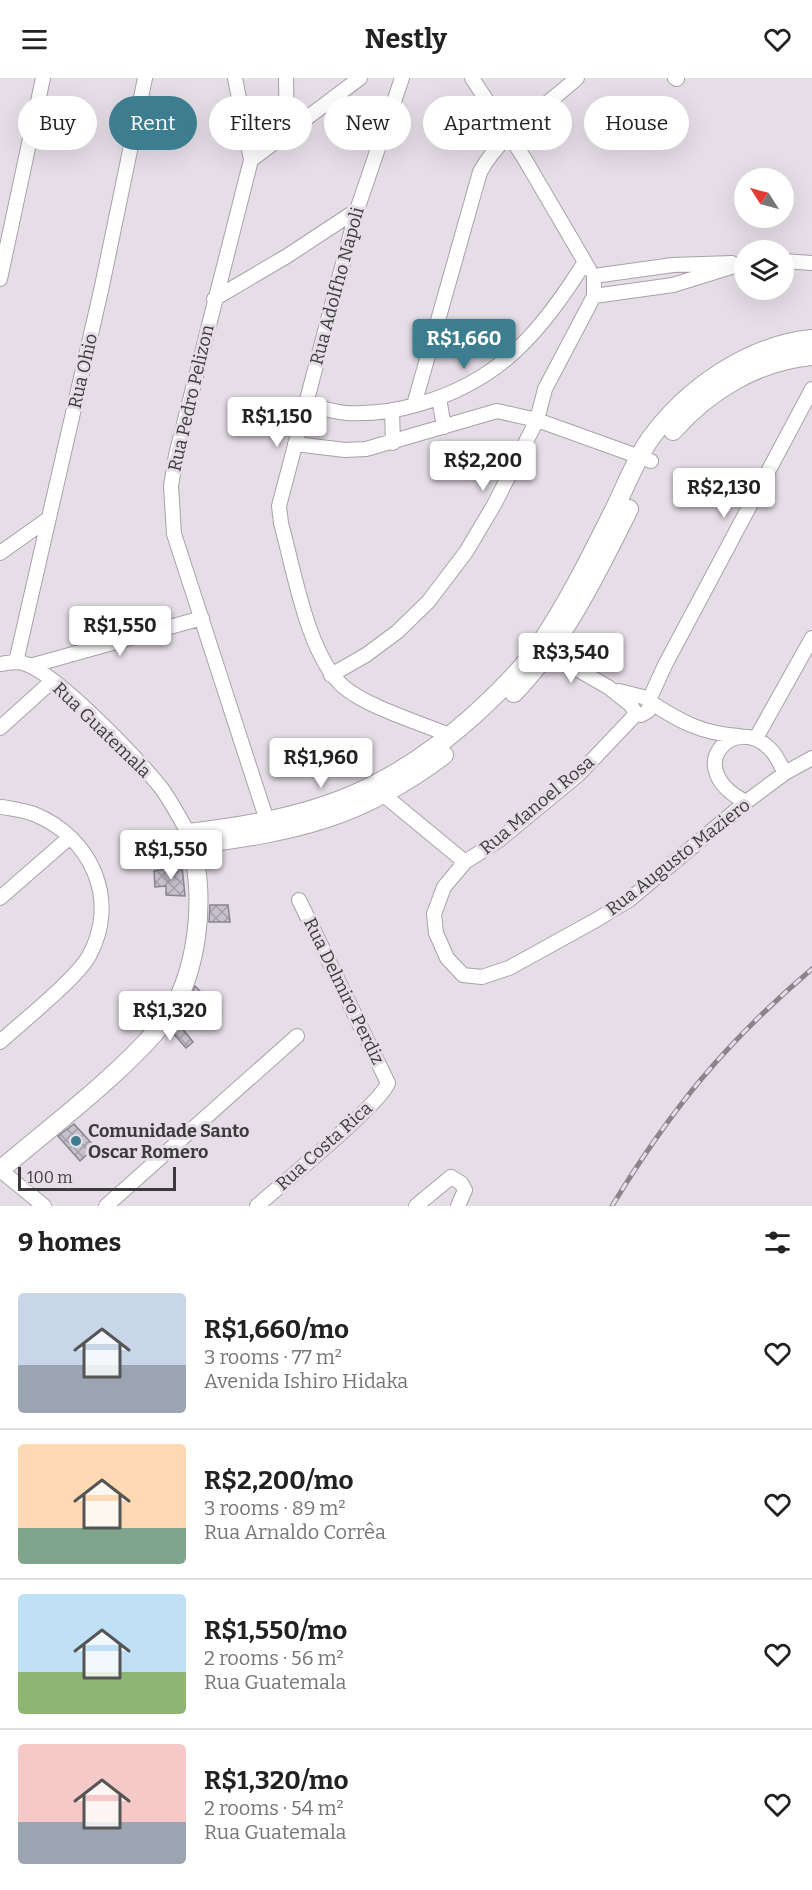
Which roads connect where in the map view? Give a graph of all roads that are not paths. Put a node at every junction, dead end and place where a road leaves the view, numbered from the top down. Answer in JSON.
{"nodes":[{"id":1,"x":43,"y":78,"type":"edge"},
{"id":2,"x":145,"y":78,"type":"edge"},
{"id":3,"x":236,"y":78,"type":"edge"},
{"id":4,"x":286,"y":78,"type":"edge"},
{"id":5,"x":360,"y":78,"type":"edge"},
{"id":6,"x":402,"y":78,"type":"edge"},
{"id":7,"x":472,"y":78,"type":"edge"},
{"id":8,"x":577,"y":78,"type":"edge"},
{"id":9,"x":286,"y":96,"type":"edge"},
{"id":10,"x":484,"y":96,"type":"edge"},
{"id":11,"x":557,"y":96,"type":"edge"},
{"id":12,"x":312,"y":115,"type":"edge"},
{"id":13,"x":265,"y":150,"type":"edge"},
{"id":14,"x":494,"y":150,"type":"edge"},
{"id":15,"x":518,"y":150,"type":"edge"},
{"id":16,"x":251,"y":160,"type":"junction"},
{"id":17,"x":357,"y":210,"type":"junction"},
{"id":18,"x":585,"y":262,"type":"junction"},
{"id":19,"x":794,"y":262,"type":"edge"},
{"id":20,"x":734,"y":263,"type":"edge"},
{"id":21,"x":812,"y":263,"type":"edge"},
{"id":22,"x":734,"y":266,"type":"edge"},
{"id":23,"x":594,"y":276,"type":"junction"},
{"id":24,"x":0,"y":279,"type":"edge"},
{"id":25,"x":594,"y":296,"type":"junction"},
{"id":26,"x":214,"y":299,"type":"junction"},
{"id":27,"x":812,"y":339,"type":"edge"},
{"id":28,"x":812,"y":356,"type":"edge"},
{"id":29,"x":812,"y":389,"type":"edge"},
{"id":30,"x":439,"y":398,"type":"junction"},
{"id":31,"x":306,"y":405,"type":"junction"},
{"id":32,"x":414,"y":405,"type":"junction"},
{"id":33,"x":392,"y":410,"type":"junction"},
{"id":34,"x":537,"y":420,"type":"junction"},
{"id":35,"x":444,"y":427,"type":"junction"},
{"id":36,"x":393,"y":443,"type":"junction"},
{"id":37,"x":295,"y":444,"type":"junction"},
{"id":38,"x":645,"y":459,"type":"junction"},
{"id":39,"x":48,"y":519,"type":"junction"},
{"id":40,"x":0,"y":553,"type":"edge"},
{"id":41,"x":202,"y":618,"type":"junction"},
{"id":42,"x":812,"y":639,"type":"edge"},
{"id":43,"x":544,"y":650,"type":"junction"},
{"id":44,"x":8,"y":663,"type":"edge"},
{"id":45,"x":30,"y":666,"type":"junction"},
{"id":46,"x":331,"y":675,"type":"junction"},
{"id":47,"x":52,"y":681,"type":"junction"},
{"id":48,"x":640,"y":704,"type":"junction"},
{"id":49,"x":0,"y":728,"type":"edge"},
{"id":50,"x":711,"y":734,"type":"junction"},
{"id":51,"x":451,"y":736,"type":"junction"},
{"id":52,"x":739,"y":736,"type":"junction"},
{"id":53,"x":756,"y":738,"type":"junction"},
{"id":54,"x":716,"y":756,"type":"junction"},
{"id":55,"x":812,"y":758,"type":"edge"},
{"id":56,"x":785,"y":773,"type":"junction"},
{"id":57,"x":385,"y":796,"type":"junction"},
{"id":58,"x":746,"y":802,"type":"junction"},
{"id":59,"x":2,"y":807,"type":"dead end"},
{"id":60,"x":270,"y":829,"type":"junction"},
{"id":61,"x":70,"y":837,"type":"junction"},
{"id":62,"x":191,"y":839,"type":"junction"},
{"id":63,"x":465,"y":862,"type":"junction"},
{"id":64,"x":0,"y":898,"type":"edge"},
{"id":65,"x":299,"y":900,"type":"dead end"},
{"id":66,"x":297,"y":1036,"type":"dead end"},
{"id":67,"x":0,"y":1042,"type":"edge"},
{"id":68,"x":388,"y":1083,"type":"joint"},
{"id":69,"x":0,"y":1170,"type":"edge"},
{"id":70,"x":44,"y":1206,"type":"edge"},
{"id":71,"x":106,"y":1206,"type":"edge"},
{"id":72,"x":256,"y":1206,"type":"edge"},
{"id":73,"x":416,"y":1206,"type":"edge"},
{"id":74,"x":458,"y":1206,"type":"edge"}],
"edges":[{"from":1,"to":24,"type":"street"},
{"from":2,"to":39,"type":"street","name":"Rua Ohio"},
{"from":3,"to":16,"type":"street"},
{"from":4,"to":9,"type":"street"},
{"from":5,"to":12,"type":"street"},
{"from":6,"to":17,"type":"street","name":"Rua Adolfho Napoli"},
{"from":7,"to":10,"type":"street"},
{"from":8,"to":11,"type":"street"},
{"from":13,"to":16,"type":"street"},
{"from":14,"to":32,"type":"street"},
{"from":15,"to":18,"type":"street"},
{"from":16,"to":26,"type":"street","name":"Rua Pedro Pelizon"},
{"from":17,"to":26,"type":"street"},
{"from":17,"to":31,"type":"street","name":"Rua Adolfho Napoli"},
{"from":18,"to":23,"type":"street"},
{"from":18,"to":30,"type":"street"},
{"from":19,"to":21,"type":"street"},
{"from":20,"to":23,"type":"street"},
{"from":22,"to":25,"type":"street"},
{"from":23,"to":25,"type":"street"},
{"from":25,"to":34,"type":"street"},
{"from":26,"to":41,"type":"street","name":"Rua Pedro Pelizon"},
{"from":27,"to":38,"type":"main road"},
{"from":28,"to":38,"type":"main road"},
{"from":29,"to":48,"type":"street","name":"Rua Manoel Rosa"},
{"from":30,"to":32,"type":"street"},
{"from":30,"to":35,"type":"street"},
{"from":31,"to":33,"type":"street"},
{"from":31,"to":37,"type":"street","name":"Rua Adolfho Napoli"},
{"from":32,"to":33,"type":"street"},
{"from":33,"to":36,"type":"street"},
{"from":34,"to":35,"type":"street"},
{"from":34,"to":38,"type":"street"},
{"from":34,"to":46,"type":"street"},
{"from":35,"to":36,"type":"street"},
{"from":36,"to":37,"type":"street"},
{"from":37,"to":46,"type":"street","name":"Rua Adolfho Napoli"},
{"from":38,"to":43,"type":"main road"},
{"from":39,"to":40,"type":"street"},
{"from":39,"to":44,"type":"street","name":"Rua Ohio"},
{"from":41,"to":45,"type":"street"},
{"from":41,"to":60,"type":"street","name":"Rua Pedro Pelizon"},
{"from":42,"to":53,"type":"street"},
{"from":43,"to":48,"type":"street"},
{"from":43,"to":51,"type":"main road"},
{"from":43,"to":57,"type":"main road"},
{"from":44,"to":45,"type":"street","name":"Rua Guatemala"},
{"from":45,"to":47,"type":"street","name":"Rua Guatemala"},
{"from":46,"to":51,"type":"street","name":"Rua Adolfho Napoli"},
{"from":47,"to":49,"type":"street"},
{"from":47,"to":62,"type":"street","name":"Rua Guatemala"},
{"from":48,"to":50,"type":"street"},
{"from":48,"to":63,"type":"street","name":"Rua Manoel Rosa"},
{"from":50,"to":52,"type":"street"},
{"from":50,"to":54,"type":"street"},
{"from":51,"to":60,"type":"main road"},
{"from":52,"to":53,"type":"street"},
{"from":52,"to":54,"type":"street"},
{"from":53,"to":56,"type":"street"},
{"from":54,"to":58,"type":"street"},
{"from":55,"to":56,"type":"street","name":"Rua Augusto Maziero"},
{"from":56,"to":58,"type":"street","name":"Rua Augusto Maziero"},
{"from":57,"to":60,"type":"main road"},
{"from":57,"to":63,"type":"street"},
{"from":58,"to":63,"type":"street","name":"Rua Augusto Maziero"},
{"from":59,"to":61,"type":"street"},
{"from":60,"to":62,"type":"main road"},
{"from":61,"to":64,"type":"street"},
{"from":61,"to":67,"type":"street"},
{"from":62,"to":69,"type":"main road","name":"Rua Guatemala"},
{"from":65,"to":68,"type":"street","name":"Rua Delmiro Perdiz"},
{"from":66,"to":71,"type":"street"},
{"from":68,"to":72,"type":"street","name":"Rua Costa Rica"},
{"from":69,"to":70,"type":"street"},
{"from":73,"to":74,"type":"street"}]}
